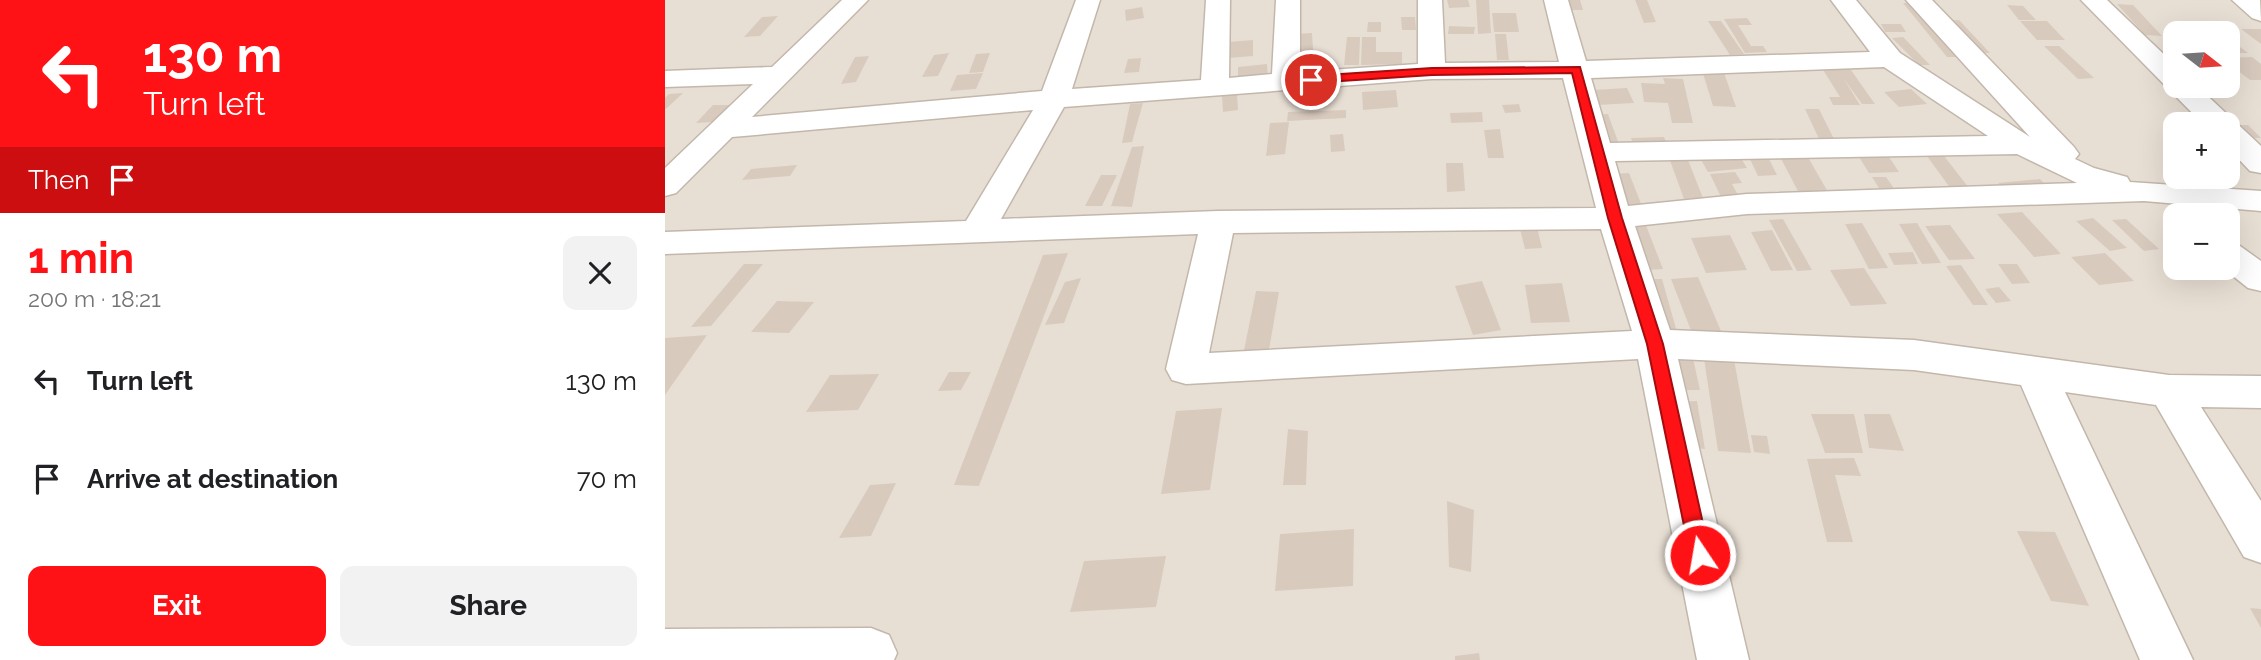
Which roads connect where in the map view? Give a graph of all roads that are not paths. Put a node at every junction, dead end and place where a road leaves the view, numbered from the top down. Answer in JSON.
{"nodes":[{"id":1,"x":856,"y":0,"type":"edge"},
{"id":2,"x":1088,"y":0,"type":"edge"},
{"id":3,"x":1218,"y":0,"type":"edge"},
{"id":4,"x":1288,"y":0,"type":"edge"},
{"id":5,"x":1430,"y":0,"type":"edge"},
{"id":6,"x":1556,"y":0,"type":"edge"},
{"id":7,"x":1843,"y":0,"type":"edge"},
{"id":8,"x":1918,"y":0,"type":"edge"},
{"id":9,"x":2093,"y":0,"type":"edge"},
{"id":10,"x":2244,"y":0,"type":"edge"},
{"id":11,"x":2261,"y":13,"type":"edge"},
{"id":12,"x":1890,"y":59,"type":"junction"},
{"id":13,"x":2163,"y":68,"type":"edge"},
{"id":14,"x":1576,"y":70,"type":"junction"},
{"id":15,"x":1432,"y":71,"type":"junction"},
{"id":16,"x":778,"y":75,"type":"junction"},
{"id":17,"x":665,"y":79,"type":"edge"},
{"id":18,"x":1286,"y":82,"type":"junction"},
{"id":19,"x":1215,"y":87,"type":"junction"},
{"id":20,"x":2193,"y":98,"type":"edge"},
{"id":21,"x":1054,"y":99,"type":"junction"},
{"id":22,"x":2208,"y":112,"type":"edge"},
{"id":23,"x":723,"y":129,"type":"junction"},
{"id":24,"x":2240,"y":143,"type":"edge"},
{"id":25,"x":2022,"y":145,"type":"junction"},
{"id":26,"x":1597,"y":152,"type":"junction"},
{"id":27,"x":2261,"y":164,"type":"edge"},
{"id":28,"x":2083,"y":176,"type":"junction"},
{"id":29,"x":665,"y":186,"type":"edge"},
{"id":30,"x":2144,"y":191,"type":"junction"},
{"id":31,"x":2261,"y":201,"type":"edge"},
{"id":32,"x":2163,"y":205,"type":"edge"},
{"id":33,"x":1615,"y":218,"type":"junction"},
{"id":34,"x":1218,"y":222,"type":"junction"},
{"id":35,"x":977,"y":231,"type":"junction"},
{"id":36,"x":665,"y":243,"type":"edge"},
{"id":37,"x":2240,"y":263,"type":"edge"},
{"id":38,"x":2261,"y":279,"type":"edge"},
{"id":39,"x":1655,"y":344,"type":"junction"},
{"id":40,"x":2036,"y":374,"type":"junction"},
{"id":41,"x":2169,"y":391,"type":"junction"},
{"id":42,"x":2261,"y":393,"type":"edge"},
{"id":43,"x":2261,"y":542,"type":"edge"},
{"id":44,"x":665,"y":655,"type":"edge"},
{"id":45,"x":868,"y":660,"type":"edge"},
{"id":46,"x":1723,"y":660,"type":"edge"},
{"id":47,"x":2167,"y":660,"type":"edge"}],
"edges":[{"from":1,"to":16,"type":"street"},
{"from":2,"to":21,"type":"street"},
{"from":3,"to":19,"type":"street"},
{"from":4,"to":18,"type":"street"},
{"from":5,"to":15,"type":"street"},
{"from":6,"to":14,"type":"street"},
{"from":7,"to":12,"type":"street"},
{"from":8,"to":28,"type":"street"},
{"from":9,"to":13,"type":"street"},
{"from":10,"to":11,"type":"street"},
{"from":12,"to":14,"type":"street"},
{"from":12,"to":25,"type":"street"},
{"from":14,"to":15,"type":"street"},
{"from":14,"to":26,"type":"street"},
{"from":15,"to":18,"type":"street"},
{"from":16,"to":17,"type":"street"},
{"from":16,"to":23,"type":"street"},
{"from":18,"to":19,"type":"street"},
{"from":19,"to":21,"type":"street"},
{"from":20,"to":22,"type":"street"},
{"from":21,"to":23,"type":"street"},
{"from":21,"to":35,"type":"street"},
{"from":23,"to":29,"type":"street"},
{"from":24,"to":27,"type":"street"},
{"from":25,"to":26,"type":"street"},
{"from":25,"to":28,"type":"street"},
{"from":26,"to":33,"type":"street"},
{"from":28,"to":30,"type":"street"},
{"from":30,"to":31,"type":"street"},
{"from":30,"to":32,"type":"street"},
{"from":30,"to":33,"type":"street"},
{"from":33,"to":34,"type":"street"},
{"from":33,"to":39,"type":"street"},
{"from":34,"to":35,"type":"street"},
{"from":34,"to":39,"type":"street"},
{"from":35,"to":36,"type":"street"},
{"from":37,"to":38,"type":"street"},
{"from":39,"to":40,"type":"street"},
{"from":39,"to":46,"type":"street"},
{"from":40,"to":41,"type":"street"},
{"from":40,"to":47,"type":"street"},
{"from":41,"to":42,"type":"street"},
{"from":41,"to":43,"type":"street"},
{"from":44,"to":45,"type":"street"}]}
